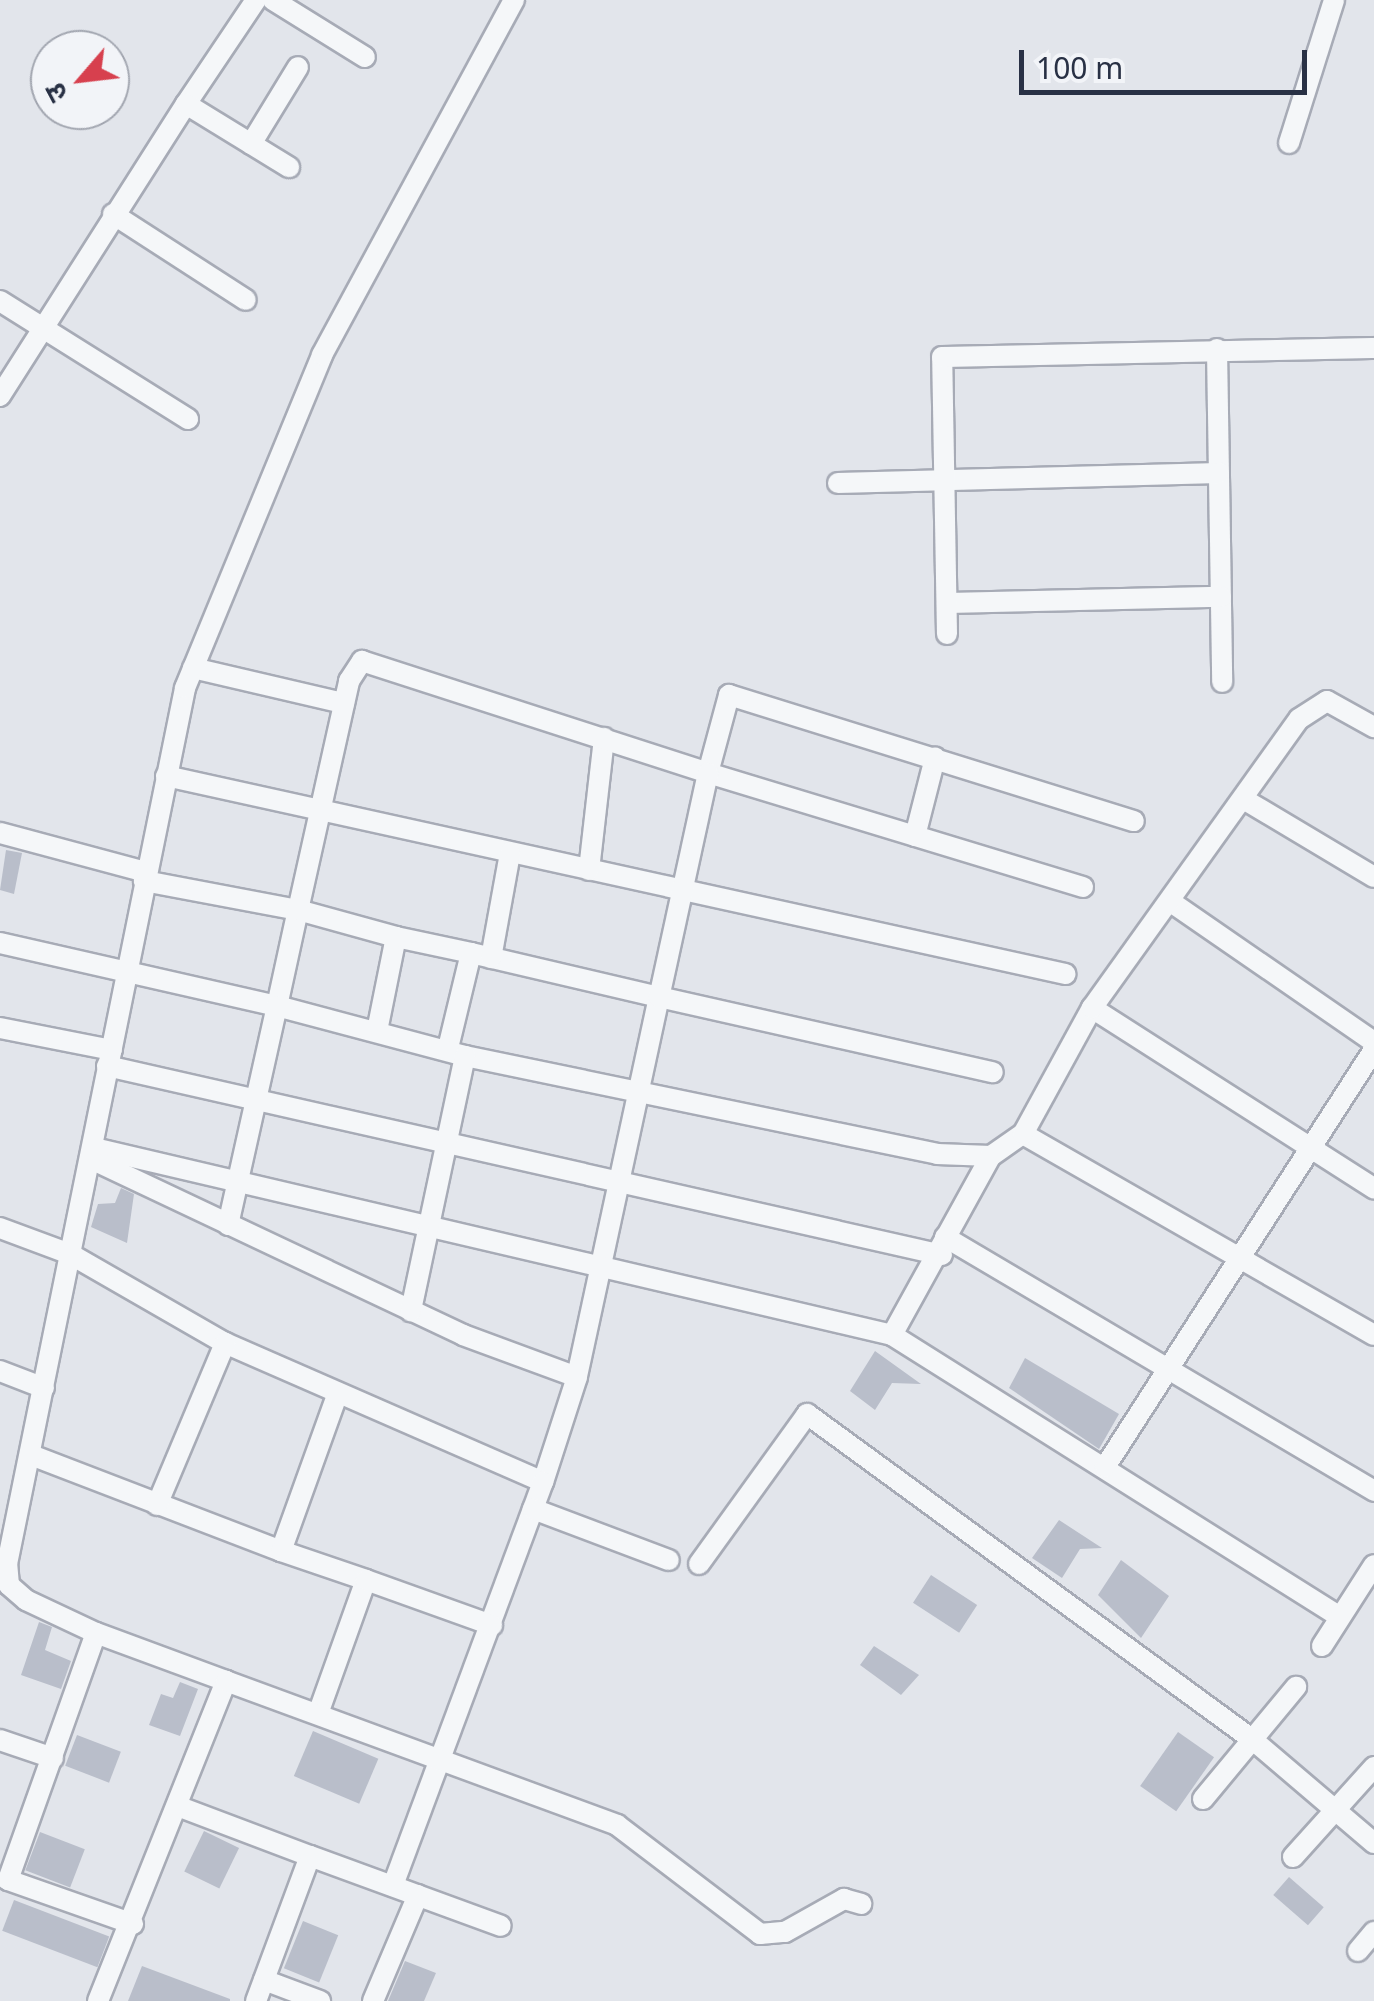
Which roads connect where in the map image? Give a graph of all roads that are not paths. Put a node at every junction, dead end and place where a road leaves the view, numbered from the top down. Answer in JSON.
{"nodes":[{"id":1,"x":256,"y":0,"type":"edge"},
{"id":2,"x":272,"y":0,"type":"edge"},
{"id":3,"x":514,"y":0,"type":"edge"},
{"id":4,"x":1334,"y":0,"type":"edge"},
{"id":5,"x":365,"y":57,"type":"dead end"},
{"id":6,"x":298,"y":67,"type":"dead end"},
{"id":7,"x":186,"y":104,"type":"junction"},
{"id":8,"x":251,"y":144,"type":"junction"},
{"id":9,"x":1288,"y":144,"type":"dead end"},
{"id":10,"x":289,"y":167,"type":"dead end"},
{"id":11,"x":112,"y":214,"type":"junction"},
{"id":12,"x":246,"y":300,"type":"dead end"},
{"id":13,"x":0,"y":301,"type":"edge"},
{"id":14,"x":43,"y":328,"type":"junction"},
{"id":15,"x":1374,"y":348,"type":"edge"},
{"id":16,"x":1217,"y":349,"type":"junction"},
{"id":17,"x":0,"y":396,"type":"edge"},
{"id":18,"x":188,"y":419,"type":"dead end"},
{"id":19,"x":1219,"y":474,"type":"junction"},
{"id":20,"x":944,"y":480,"type":"junction"},
{"id":21,"x":838,"y":484,"type":"dead end"},
{"id":22,"x":1220,"y":597,"type":"junction"},
{"id":23,"x":946,"y":603,"type":"junction"},
{"id":24,"x":947,"y":634,"type":"dead end"},
{"id":25,"x":193,"y":668,"type":"junction"},
{"id":26,"x":1222,"y":682,"type":"dead end"},
{"id":27,"x":344,"y":703,"type":"junction"},
{"id":28,"x":1374,"y":727,"type":"edge"},
{"id":29,"x":604,"y":738,"type":"junction"},
{"id":30,"x":935,"y":758,"type":"junction"},
{"id":31,"x":708,"y":774,"type":"junction"},
{"id":32,"x":166,"y":776,"type":"junction"},
{"id":33,"x":1245,"y":800,"type":"junction"},
{"id":34,"x":320,"y":810,"type":"junction"},
{"id":35,"x":1134,"y":820,"type":"dead end"},
{"id":36,"x":0,"y":833,"type":"edge"},
{"id":37,"x":915,"y":836,"type":"junction"},
{"id":38,"x":510,"y":853,"type":"junction"},
{"id":39,"x":588,"y":870,"type":"junction"},
{"id":40,"x":145,"y":876,"type":"junction"},
{"id":41,"x":1374,"y":877,"type":"edge"},
{"id":42,"x":1083,"y":887,"type":"dead end"},
{"id":43,"x":680,"y":891,"type":"junction"},
{"id":44,"x":1171,"y":902,"type":"junction"},
{"id":45,"x":298,"y":910,"type":"junction"},
{"id":46,"x":396,"y":936,"type":"junction"},
{"id":47,"x":0,"y":943,"type":"edge"},
{"id":48,"x":481,"y":956,"type":"junction"},
{"id":49,"x":126,"y":974,"type":"junction"},
{"id":50,"x":1065,"y":974,"type":"dead end"},
{"id":51,"x":659,"y":996,"type":"junction"},
{"id":52,"x":278,"y":1006,"type":"junction"},
{"id":53,"x":1092,"y":1008,"type":"junction"},
{"id":54,"x":0,"y":1028,"type":"edge"},
{"id":55,"x":376,"y":1031,"type":"junction"},
{"id":56,"x":1374,"y":1042,"type":"edge"},
{"id":57,"x":1374,"y":1050,"type":"edge"},
{"id":58,"x":456,"y":1052,"type":"junction"},
{"id":59,"x":110,"y":1058,"type":"junction"},
{"id":60,"x":993,"y":1072,"type":"dead end"},
{"id":61,"x":640,"y":1091,"type":"junction"},
{"id":62,"x":255,"y":1103,"type":"junction"},
{"id":63,"x":1023,"y":1134,"type":"junction"},
{"id":64,"x":1308,"y":1144,"type":"junction"},
{"id":65,"x":444,"y":1147,"type":"junction"},
{"id":66,"x":92,"y":1153,"type":"junction"},
{"id":67,"x":991,"y":1156,"type":"junction"},
{"id":68,"x":237,"y":1186,"type":"junction"},
{"id":69,"x":618,"y":1188,"type":"junction"},
{"id":70,"x":1374,"y":1188,"type":"edge"},
{"id":71,"x":228,"y":1225,"type":"junction"},
{"id":72,"x":0,"y":1228,"type":"edge"},
{"id":73,"x":427,"y":1233,"type":"junction"},
{"id":74,"x":944,"y":1246,"type":"junction"},
{"id":75,"x":1240,"y":1252,"type":"junction"},
{"id":76,"x":70,"y":1254,"type":"junction"},
{"id":77,"x":600,"y":1270,"type":"junction"},
{"id":78,"x":411,"y":1311,"type":"junction"},
{"id":79,"x":892,"y":1335,"type":"junction"},
{"id":80,"x":1374,"y":1335,"type":"edge"},
{"id":81,"x":225,"y":1343,"type":"junction"},
{"id":82,"x":1167,"y":1369,"type":"junction"},
{"id":83,"x":0,"y":1371,"type":"edge"},
{"id":84,"x":577,"y":1378,"type":"junction"},
{"id":85,"x":44,"y":1388,"type":"junction"},
{"id":86,"x":338,"y":1393,"type":"junction"},
{"id":87,"x":31,"y":1455,"type":"junction"},
{"id":88,"x":1105,"y":1467,"type":"junction"},
{"id":89,"x":543,"y":1482,"type":"junction"},
{"id":90,"x":1374,"y":1491,"type":"edge"},
{"id":91,"x":156,"y":1505,"type":"junction"},
{"id":92,"x":533,"y":1508,"type":"junction"},
{"id":93,"x":281,"y":1552,"type":"junction"},
{"id":94,"x":669,"y":1560,"type":"dead end"},
{"id":95,"x":700,"y":1564,"type":"dead end"},
{"id":96,"x":1374,"y":1564,"type":"edge"},
{"id":97,"x":366,"y":1580,"type":"junction"},
{"id":98,"x":1340,"y":1617,"type":"junction"},
{"id":99,"x":492,"y":1625,"type":"junction"},
{"id":100,"x":96,"y":1633,"type":"junction"},
{"id":101,"x":1322,"y":1646,"type":"dead end"},
{"id":102,"x":226,"y":1682,"type":"junction"},
{"id":103,"x":1296,"y":1687,"type":"dead end"},
{"id":104,"x":320,"y":1711,"type":"junction"},
{"id":105,"x":0,"y":1740,"type":"edge"},
{"id":106,"x":1253,"y":1740,"type":"junction"},
{"id":107,"x":441,"y":1757,"type":"junction"},
{"id":108,"x":52,"y":1758,"type":"junction"},
{"id":109,"x":1374,"y":1766,"type":"edge"},
{"id":110,"x":1203,"y":1799,"type":"dead end"},
{"id":111,"x":180,"y":1807,"type":"junction"},
{"id":112,"x":1337,"y":1810,"type":"junction"},
{"id":113,"x":1374,"y":1843,"type":"edge"},
{"id":114,"x":310,"y":1856,"type":"junction"},
{"id":115,"x":1293,"y":1857,"type":"dead end"},
{"id":116,"x":4,"y":1878,"type":"edge"},
{"id":117,"x":393,"y":1886,"type":"junction"},
{"id":118,"x":418,"y":1896,"type":"junction"},
{"id":119,"x":861,"y":1904,"type":"dead end"},
{"id":120,"x":133,"y":1924,"type":"junction"},
{"id":121,"x":501,"y":1926,"type":"dead end"},
{"id":122,"x":1374,"y":1932,"type":"edge"},
{"id":123,"x":1358,"y":1951,"type":"dead end"},
{"id":124,"x":264,"y":1980,"type":"junction"},
{"id":125,"x":98,"y":2001,"type":"edge"},
{"id":126,"x":256,"y":2001,"type":"edge"},
{"id":127,"x":320,"y":2001,"type":"edge"},
{"id":128,"x":373,"y":2001,"type":"edge"}],
"edges":[{"from":1,"to":7,"type":"street"},
{"from":2,"to":5,"type":"street"},
{"from":3,"to":25,"type":"street"},
{"from":4,"to":9,"type":"street"},
{"from":6,"to":8,"type":"street"},
{"from":7,"to":8,"type":"street"},
{"from":7,"to":11,"type":"street"},
{"from":8,"to":10,"type":"street"},
{"from":11,"to":12,"type":"street"},
{"from":11,"to":14,"type":"street"},
{"from":13,"to":14,"type":"street"},
{"from":14,"to":17,"type":"street"},
{"from":14,"to":18,"type":"street"},
{"from":15,"to":16,"type":"street"},
{"from":16,"to":19,"type":"street"},
{"from":16,"to":20,"type":"street"},
{"from":19,"to":20,"type":"street"},
{"from":19,"to":22,"type":"street"},
{"from":20,"to":21,"type":"street"},
{"from":20,"to":23,"type":"street"},
{"from":22,"to":23,"type":"street"},
{"from":22,"to":26,"type":"street"},
{"from":23,"to":24,"type":"street"},
{"from":25,"to":27,"type":"street"},
{"from":25,"to":32,"type":"street"},
{"from":27,"to":29,"type":"street"},
{"from":27,"to":34,"type":"street"},
{"from":28,"to":33,"type":"street"},
{"from":29,"to":31,"type":"street"},
{"from":29,"to":39,"type":"street"},
{"from":30,"to":31,"type":"street"},
{"from":30,"to":35,"type":"street"},
{"from":30,"to":37,"type":"street"},
{"from":31,"to":37,"type":"street"},
{"from":31,"to":43,"type":"street"},
{"from":32,"to":34,"type":"street"},
{"from":32,"to":40,"type":"street"},
{"from":33,"to":41,"type":"street"},
{"from":33,"to":44,"type":"street"},
{"from":34,"to":38,"type":"street"},
{"from":34,"to":45,"type":"street"},
{"from":36,"to":40,"type":"street"},
{"from":37,"to":42,"type":"street"},
{"from":38,"to":39,"type":"street"},
{"from":38,"to":48,"type":"street"},
{"from":39,"to":43,"type":"street"},
{"from":40,"to":45,"type":"street"},
{"from":40,"to":49,"type":"street"},
{"from":43,"to":50,"type":"street"},
{"from":43,"to":51,"type":"street"},
{"from":44,"to":53,"type":"street"},
{"from":44,"to":56,"type":"street"},
{"from":45,"to":46,"type":"street"},
{"from":45,"to":52,"type":"street"},
{"from":46,"to":48,"type":"street"},
{"from":46,"to":55,"type":"street"},
{"from":47,"to":49,"type":"street"},
{"from":48,"to":51,"type":"street"},
{"from":48,"to":58,"type":"street"},
{"from":49,"to":52,"type":"street"},
{"from":49,"to":59,"type":"street"},
{"from":51,"to":60,"type":"street"},
{"from":51,"to":61,"type":"street"},
{"from":52,"to":55,"type":"street"},
{"from":52,"to":62,"type":"street"},
{"from":53,"to":63,"type":"street"},
{"from":53,"to":64,"type":"street"},
{"from":54,"to":59,"type":"street"},
{"from":55,"to":58,"type":"street"},
{"from":57,"to":64,"type":"street"},
{"from":58,"to":61,"type":"street"},
{"from":58,"to":65,"type":"street"},
{"from":59,"to":62,"type":"street"},
{"from":59,"to":66,"type":"street"},
{"from":61,"to":67,"type":"street"},
{"from":61,"to":69,"type":"street"},
{"from":62,"to":65,"type":"street"},
{"from":62,"to":68,"type":"street"},
{"from":63,"to":67,"type":"street"},
{"from":63,"to":75,"type":"street"},
{"from":64,"to":70,"type":"street"},
{"from":64,"to":75,"type":"street"},
{"from":65,"to":69,"type":"street"},
{"from":65,"to":73,"type":"street"},
{"from":66,"to":68,"type":"street"},
{"from":66,"to":71,"type":"street"},
{"from":66,"to":76,"type":"street"},
{"from":67,"to":74,"type":"street"},
{"from":68,"to":71,"type":"street"},
{"from":68,"to":73,"type":"street"},
{"from":69,"to":74,"type":"street"},
{"from":69,"to":77,"type":"street"},
{"from":71,"to":78,"type":"street"},
{"from":72,"to":76,"type":"street"},
{"from":73,"to":77,"type":"street"},
{"from":73,"to":78,"type":"street"},
{"from":74,"to":79,"type":"street"},
{"from":74,"to":82,"type":"street"},
{"from":75,"to":80,"type":"street"},
{"from":75,"to":82,"type":"street"},
{"from":76,"to":81,"type":"street"},
{"from":76,"to":85,"type":"street"},
{"from":77,"to":79,"type":"street"},
{"from":77,"to":84,"type":"street"},
{"from":78,"to":84,"type":"street"},
{"from":79,"to":88,"type":"street"},
{"from":81,"to":86,"type":"street"},
{"from":81,"to":91,"type":"street"},
{"from":82,"to":88,"type":"street"},
{"from":82,"to":90,"type":"street"},
{"from":83,"to":85,"type":"street"},
{"from":84,"to":89,"type":"street"},
{"from":85,"to":87,"type":"street"},
{"from":86,"to":89,"type":"street"},
{"from":86,"to":93,"type":"street"},
{"from":87,"to":91,"type":"street"},
{"from":87,"to":100,"type":"street"},
{"from":88,"to":98,"type":"street"},
{"from":89,"to":92,"type":"street"},
{"from":91,"to":93,"type":"street"},
{"from":92,"to":94,"type":"street"},
{"from":92,"to":99,"type":"street"},
{"from":93,"to":97,"type":"street"},
{"from":95,"to":106,"type":"street"},
{"from":96,"to":98,"type":"street"},
{"from":97,"to":99,"type":"street"},
{"from":97,"to":104,"type":"street"},
{"from":98,"to":101,"type":"street"},
{"from":99,"to":107,"type":"street"},
{"from":100,"to":102,"type":"street"},
{"from":100,"to":108,"type":"street"},
{"from":102,"to":104,"type":"street"},
{"from":102,"to":111,"type":"street"},
{"from":103,"to":106,"type":"street"},
{"from":104,"to":107,"type":"street"},
{"from":105,"to":108,"type":"street"},
{"from":106,"to":110,"type":"street"},
{"from":106,"to":112,"type":"street"},
{"from":107,"to":117,"type":"street"},
{"from":107,"to":119,"type":"street"},
{"from":108,"to":116,"type":"street"},
{"from":109,"to":112,"type":"street"},
{"from":111,"to":114,"type":"street"},
{"from":111,"to":120,"type":"street"},
{"from":112,"to":113,"type":"street"},
{"from":112,"to":115,"type":"street"},
{"from":114,"to":117,"type":"street"},
{"from":114,"to":124,"type":"street"},
{"from":116,"to":120,"type":"street"},
{"from":117,"to":118,"type":"street"},
{"from":118,"to":121,"type":"street"},
{"from":118,"to":128,"type":"street"},
{"from":120,"to":125,"type":"street"},
{"from":122,"to":123,"type":"street"},
{"from":124,"to":126,"type":"street"},
{"from":124,"to":127,"type":"street"}]}
